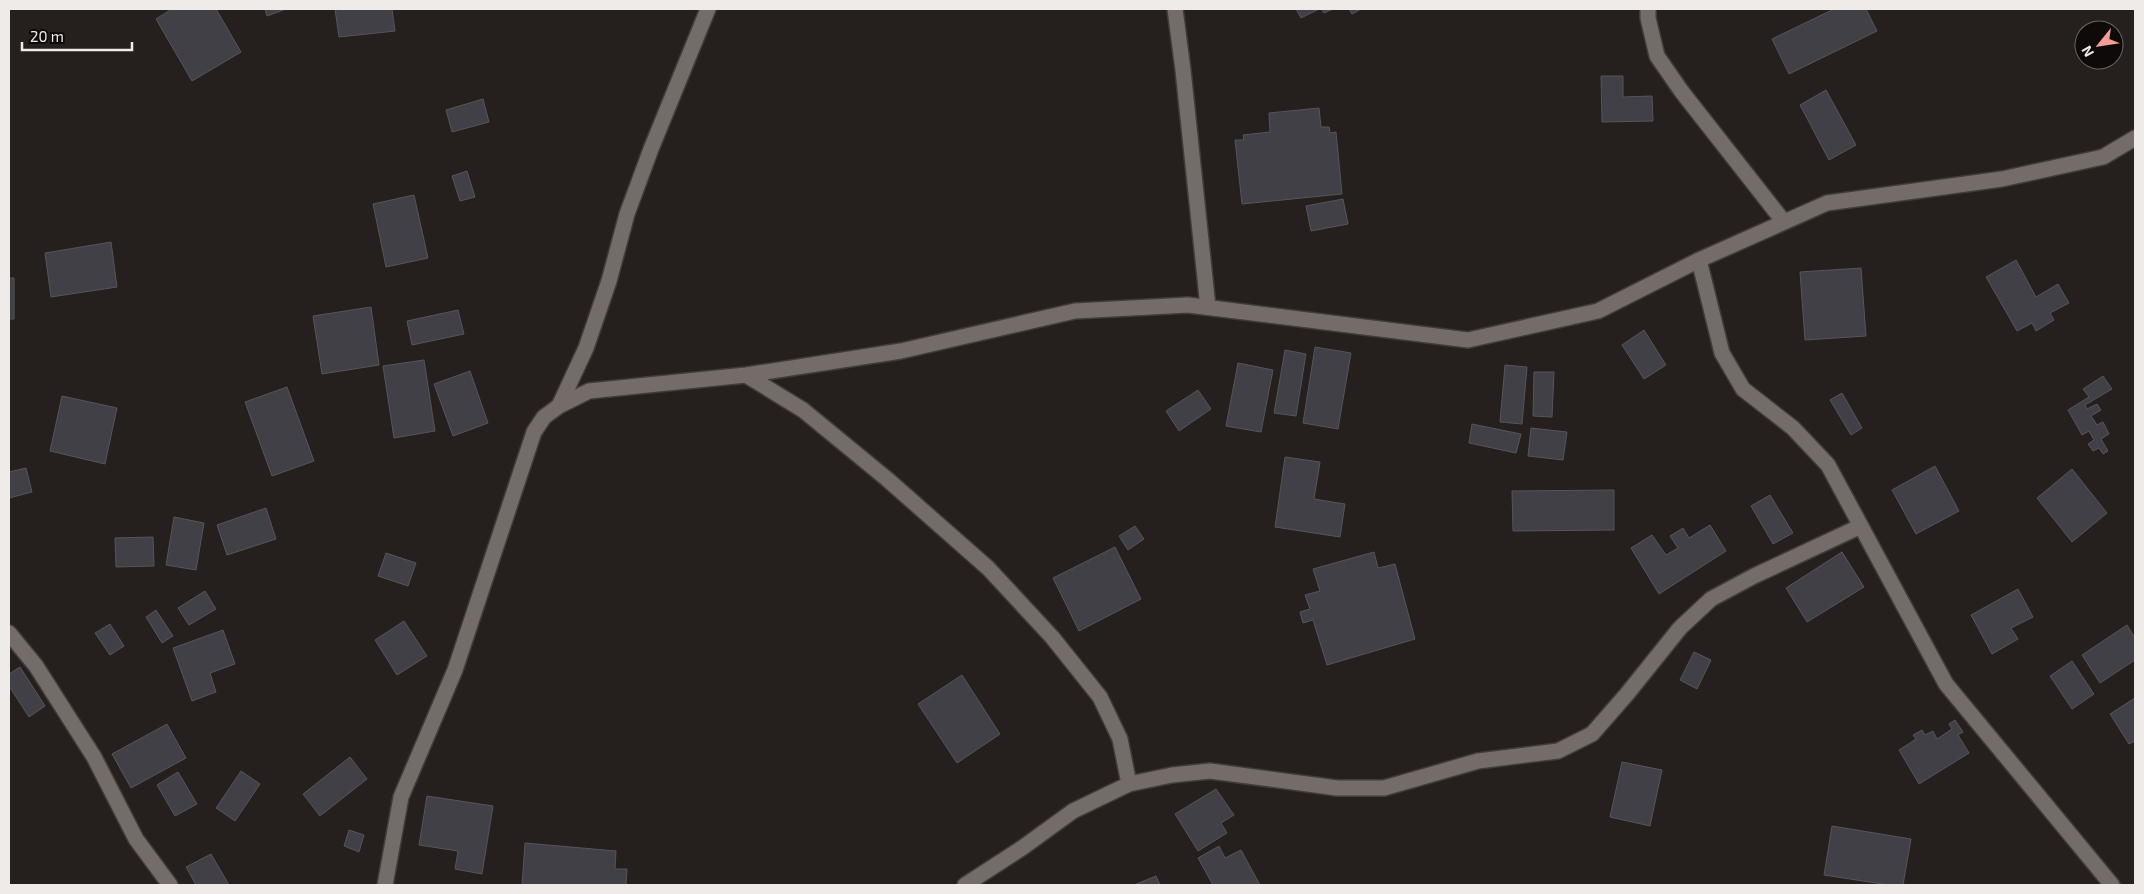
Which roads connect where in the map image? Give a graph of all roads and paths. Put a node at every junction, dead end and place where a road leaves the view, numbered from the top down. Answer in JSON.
{"nodes":[{"id":1,"x":708,"y":9,"type":"edge"},
{"id":2,"x":1175,"y":9,"type":"edge"},
{"id":3,"x":1648,"y":9,"type":"edge"},
{"id":4,"x":2135,"y":138,"type":"edge"},
{"id":5,"x":1784,"y":222,"type":"junction"},
{"id":6,"x":1699,"y":260,"type":"junction"},
{"id":7,"x":1208,"y":307,"type":"junction"},
{"id":8,"x":746,"y":375,"type":"junction"},
{"id":9,"x":559,"y":406,"type":"junction"},
{"id":10,"x":1860,"y":526,"type":"junction"},
{"id":11,"x":9,"y":633,"type":"edge"},
{"id":12,"x":1129,"y":784,"type":"junction"},
{"id":13,"x":170,"y":885,"type":"edge"},
{"id":14,"x":385,"y":885,"type":"edge"},
{"id":15,"x":965,"y":885,"type":"edge"},
{"id":16,"x":2112,"y":885,"type":"edge"}],
"edges":[{"from":1,"to":9,"type":"street"},
{"from":2,"to":7,"type":"street"},
{"from":3,"to":5,"type":"street"},
{"from":4,"to":5,"type":"street"},
{"from":5,"to":6,"type":"street"},
{"from":6,"to":7,"type":"street"},
{"from":6,"to":10,"type":"street"},
{"from":7,"to":8,"type":"street"},
{"from":8,"to":9,"type":"street"},
{"from":8,"to":12,"type":"street"},
{"from":9,"to":14,"type":"street"},
{"from":10,"to":12,"type":"street"},
{"from":10,"to":16,"type":"street"},
{"from":11,"to":13,"type":"street"},
{"from":12,"to":15,"type":"street"}]}
